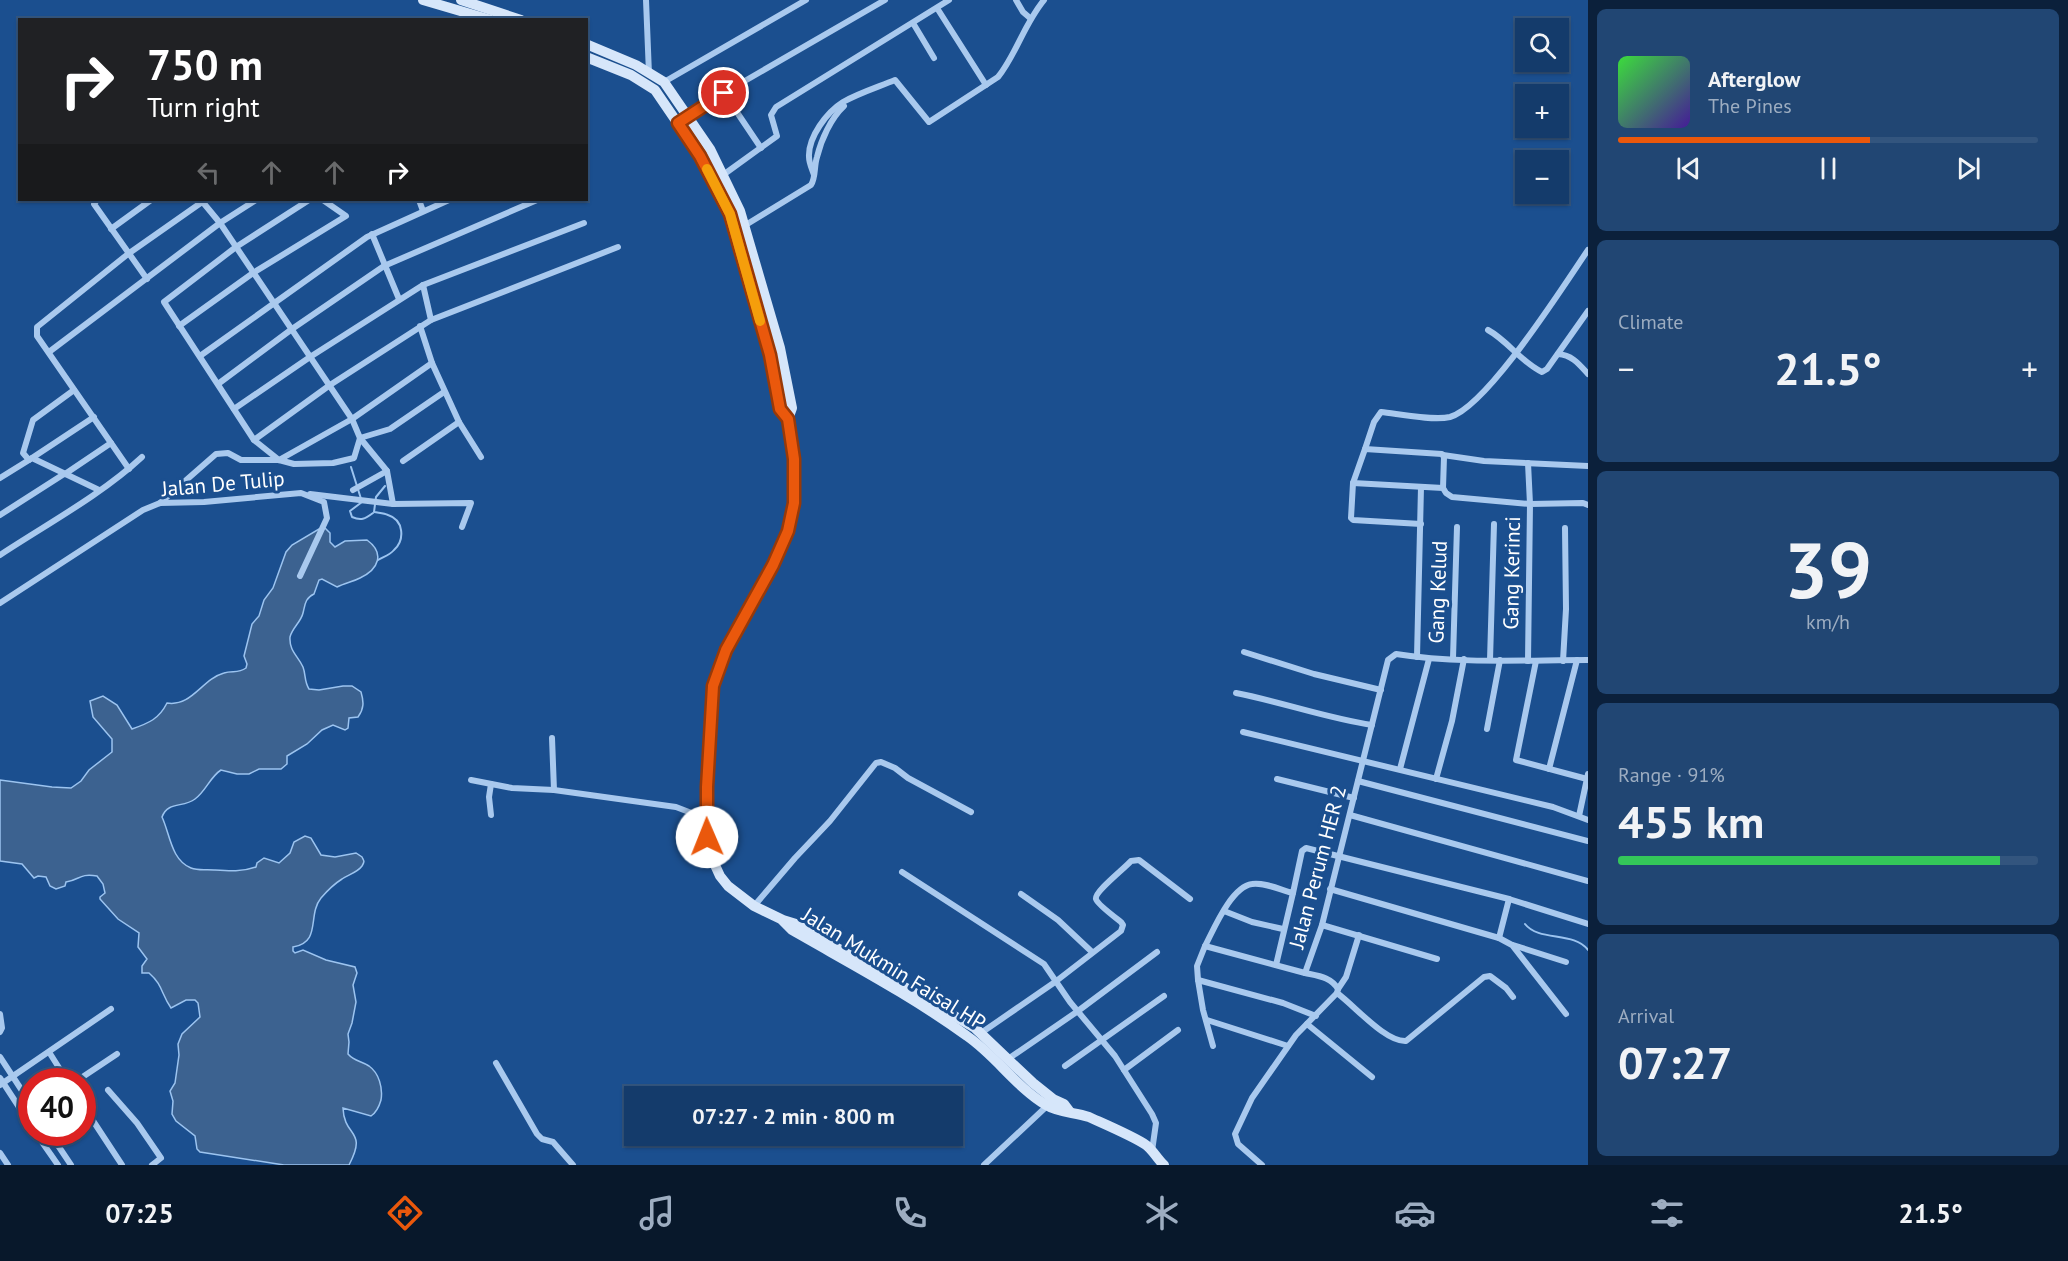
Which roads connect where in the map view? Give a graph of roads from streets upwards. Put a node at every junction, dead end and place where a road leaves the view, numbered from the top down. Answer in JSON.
{"nodes":[{"id":1,"x":423,"y":0,"type":"edge"},
{"id":2,"x":646,"y":0,"type":"edge"},
{"id":3,"x":806,"y":0,"type":"edge"},
{"id":4,"x":885,"y":0,"type":"edge"},
{"id":5,"x":949,"y":0,"type":"edge"},
{"id":6,"x":1016,"y":0,"type":"edge"},
{"id":7,"x":1044,"y":0,"type":"edge"},
{"id":8,"x":462,"y":3,"type":"edge"},
{"id":9,"x":937,"y":8,"type":"junction"},
{"id":10,"x":488,"y":18,"type":"edge"},
{"id":11,"x":514,"y":18,"type":"edge"},
{"id":12,"x":1030,"y":18,"type":"junction"},
{"id":13,"x":913,"y":23,"type":"junction"},
{"id":14,"x":588,"y":45,"type":"edge"},
{"id":15,"x":934,"y":58,"type":"dead end"},
{"id":16,"x":592,"y":63,"type":"edge"},
{"id":17,"x":647,"y":77,"type":"junction"},
{"id":18,"x":664,"y":82,"type":"junction"},
{"id":19,"x":986,"y":85,"type":"junction"},
{"id":20,"x":724,"y":93,"type":"junction"},
{"id":21,"x":853,"y":98,"type":"junction"},
{"id":22,"x":683,"y":120,"type":"junction"},
{"id":23,"x":761,"y":148,"type":"junction"},
{"id":24,"x":723,"y":175,"type":"junction"},
{"id":25,"x":814,"y":175,"type":"junction"},
{"id":26,"x":96,"y":201,"type":"edge"},
{"id":27,"x":150,"y":201,"type":"edge"},
{"id":28,"x":202,"y":201,"type":"edge"},
{"id":29,"x":204,"y":201,"type":"edge"},
{"id":30,"x":254,"y":201,"type":"edge"},
{"id":31,"x":307,"y":201,"type":"edge"},
{"id":32,"x":324,"y":201,"type":"edge"},
{"id":33,"x":419,"y":201,"type":"edge"},
{"id":34,"x":447,"y":201,"type":"edge"},
{"id":35,"x":535,"y":201,"type":"edge"},
{"id":36,"x":423,"y":211,"type":"junction"},
{"id":37,"x":220,"y":223,"type":"junction"},
{"id":38,"x":584,"y":223,"type":"dead end"},
{"id":39,"x":740,"y":228,"type":"junction"},
{"id":40,"x":111,"y":229,"type":"junction"},
{"id":41,"x":372,"y":234,"type":"junction"},
{"id":42,"x":236,"y":247,"type":"junction"},
{"id":43,"x":618,"y":248,"type":"dead end"},
{"id":44,"x":1588,"y":250,"type":"edge"},
{"id":45,"x":128,"y":254,"type":"junction"},
{"id":46,"x":384,"y":266,"type":"junction"},
{"id":47,"x":252,"y":273,"type":"junction"},
{"id":48,"x":147,"y":279,"type":"junction"},
{"id":49,"x":423,"y":285,"type":"junction"},
{"id":50,"x":399,"y":299,"type":"junction"},
{"id":51,"x":274,"y":302,"type":"junction"},
{"id":52,"x":1588,"y":311,"type":"edge"},
{"id":53,"x":431,"y":320,"type":"junction"},
{"id":54,"x":179,"y":326,"type":"junction"},
{"id":55,"x":420,"y":326,"type":"junction"},
{"id":56,"x":292,"y":329,"type":"junction"},
{"id":57,"x":1488,"y":330,"type":"dead end"},
{"id":58,"x":49,"y":352,"type":"junction"},
{"id":59,"x":1515,"y":354,"type":"junction"},
{"id":60,"x":1558,"y":354,"type":"junction"},
{"id":61,"x":200,"y":356,"type":"junction"},
{"id":62,"x":310,"y":357,"type":"junction"},
{"id":63,"x":432,"y":363,"type":"junction"},
{"id":64,"x":1588,"y":374,"type":"edge"},
{"id":65,"x":218,"y":384,"type":"junction"},
{"id":66,"x":330,"y":385,"type":"junction"},
{"id":67,"x":74,"y":390,"type":"junction"},
{"id":68,"x":444,"y":392,"type":"junction"},
{"id":69,"x":234,"y":409,"type":"junction"},
{"id":70,"x":94,"y":417,"type":"junction"},
{"id":71,"x":352,"y":418,"type":"junction"},
{"id":72,"x":459,"y":423,"type":"junction"},
{"id":73,"x":360,"y":438,"type":"junction"},
{"id":74,"x":254,"y":440,"type":"junction"},
{"id":75,"x":111,"y":443,"type":"junction"},
{"id":76,"x":1365,"y":449,"type":"junction"},
{"id":77,"x":1443,"y":455,"type":"junction"},
{"id":78,"x":481,"y":457,"type":"dead end"},
{"id":79,"x":142,"y":458,"type":"dead end"},
{"id":80,"x":30,"y":459,"type":"junction"},
{"id":81,"x":279,"y":460,"type":"junction"},
{"id":82,"x":403,"y":461,"type":"dead end"},
{"id":83,"x":1528,"y":463,"type":"junction"},
{"id":84,"x":1588,"y":466,"type":"edge"},
{"id":85,"x":129,"y":469,"type":"junction"},
{"id":86,"x":387,"y":471,"type":"junction"},
{"id":87,"x":64,"y":474,"type":"junction"},
{"id":88,"x":0,"y":478,"type":"edge"},
{"id":89,"x":1353,"y":483,"type":"junction"},
{"id":90,"x":1421,"y":487,"type":"junction"},
{"id":91,"x":1443,"y":488,"type":"junction"},
{"id":92,"x":99,"y":490,"type":"junction"},
{"id":93,"x":353,"y":490,"type":"dead end"},
{"id":94,"x":301,"y":493,"type":"junction"},
{"id":95,"x":160,"y":504,"type":"junction"},
{"id":96,"x":393,"y":504,"type":"junction"},
{"id":97,"x":1530,"y":504,"type":"junction"},
{"id":98,"x":1586,"y":504,"type":"edge"},
{"id":99,"x":0,"y":515,"type":"edge"},
{"id":100,"x":1421,"y":524,"type":"junction"},
{"id":101,"x":1494,"y":524,"type":"dead end"},
{"id":102,"x":462,"y":527,"type":"dead end"},
{"id":103,"x":1457,"y":527,"type":"dead end"},
{"id":104,"x":1565,"y":528,"type":"dead end"},
{"id":105,"x":0,"y":555,"type":"edge"},
{"id":106,"x":300,"y":576,"type":"dead end"},
{"id":107,"x":0,"y":603,"type":"edge"},
{"id":108,"x":1244,"y":652,"type":"dead end"},
{"id":109,"x":1417,"y":657,"type":"junction"},
{"id":110,"x":1453,"y":658,"type":"junction"},
{"id":111,"x":1429,"y":659,"type":"junction"},
{"id":112,"x":1464,"y":659,"type":"junction"},
{"id":113,"x":1490,"y":660,"type":"junction"},
{"id":114,"x":1500,"y":660,"type":"junction"},
{"id":115,"x":1577,"y":660,"type":"junction"},
{"id":116,"x":1588,"y":660,"type":"edge"},
{"id":117,"x":1528,"y":661,"type":"junction"},
{"id":118,"x":1563,"y":661,"type":"junction"},
{"id":119,"x":1536,"y":662,"type":"junction"},
{"id":120,"x":1381,"y":690,"type":"junction"},
{"id":121,"x":1236,"y":693,"type":"dead end"},
{"id":122,"x":1372,"y":725,"type":"junction"},
{"id":123,"x":1487,"y":729,"type":"dead end"},
{"id":124,"x":1243,"y":732,"type":"dead end"},
{"id":125,"x":552,"y":738,"type":"dead end"},
{"id":126,"x":1363,"y":761,"type":"junction"},
{"id":127,"x":1400,"y":769,"type":"junction"},
{"id":128,"x":1549,"y":769,"type":"junction"},
{"id":129,"x":1587,"y":777,"type":"edge"},
{"id":130,"x":1278,"y":779,"type":"dead end"},
{"id":131,"x":1436,"y":779,"type":"junction"},
{"id":132,"x":471,"y":780,"type":"dead end"},
{"id":133,"x":1358,"y":781,"type":"junction"},
{"id":134,"x":491,"y":784,"type":"junction"},
{"id":135,"x":554,"y":790,"type":"junction"},
{"id":136,"x":1354,"y":798,"type":"junction"},
{"id":137,"x":971,"y":812,"type":"dead end"},
{"id":138,"x":491,"y":815,"type":"dead end"},
{"id":139,"x":1350,"y":815,"type":"junction"},
{"id":140,"x":1579,"y":816,"type":"junction"},
{"id":141,"x":707,"y":819,"type":"junction"},
{"id":142,"x":1588,"y":820,"type":"edge"},
{"id":143,"x":1588,"y":842,"type":"edge"},
{"id":144,"x":1339,"y":855,"type":"junction"},
{"id":145,"x":902,"y":872,"type":"dead end"},
{"id":146,"x":1588,"y":881,"type":"edge"},
{"id":147,"x":1330,"y":889,"type":"junction"},
{"id":148,"x":1293,"y":892,"type":"junction"},
{"id":149,"x":1021,"y":894,"type":"dead end"},
{"id":150,"x":1509,"y":899,"type":"junction"},
{"id":151,"x":1190,"y":900,"type":"dead end"},
{"id":152,"x":754,"y":906,"type":"junction"},
{"id":153,"x":1224,"y":911,"type":"junction"},
{"id":154,"x":783,"y":920,"type":"junction"},
{"id":155,"x":1588,"y":924,"type":"edge"},
{"id":156,"x":1322,"y":925,"type":"junction"},
{"id":157,"x":1283,"y":929,"type":"junction"},
{"id":158,"x":1359,"y":935,"type":"junction"},
{"id":159,"x":1499,"y":938,"type":"junction"},
{"id":160,"x":1512,"y":945,"type":"junction"},
{"id":161,"x":1204,"y":946,"type":"junction"},
{"id":162,"x":1092,"y":952,"type":"junction"},
{"id":163,"x":1156,"y":952,"type":"dead end"},
{"id":164,"x":1437,"y":959,"type":"dead end"},
{"id":165,"x":1566,"y":962,"type":"dead end"},
{"id":166,"x":1276,"y":965,"type":"junction"},
{"id":167,"x":1305,"y":973,"type":"junction"},
{"id":168,"x":1198,"y":980,"type":"junction"},
{"id":169,"x":1056,"y":982,"type":"junction"},
{"id":170,"x":1338,"y":991,"type":"junction"},
{"id":171,"x":1164,"y":996,"type":"dead end"},
{"id":172,"x":1513,"y":997,"type":"dead end"},
{"id":173,"x":111,"y":1009,"type":"dead end"},
{"id":174,"x":1078,"y":1011,"type":"junction"},
{"id":175,"x":0,"y":1014,"type":"edge"},
{"id":176,"x":1566,"y":1014,"type":"dead end"},
{"id":177,"x":1316,"y":1016,"type":"junction"},
{"id":178,"x":1207,"y":1020,"type":"junction"},
{"id":179,"x":1307,"y":1024,"type":"junction"},
{"id":180,"x":1178,"y":1030,"type":"dead end"},
{"id":181,"x":0,"y":1032,"type":"edge"},
{"id":182,"x":981,"y":1033,"type":"junction"},
{"id":183,"x":1101,"y":1040,"type":"junction"},
{"id":184,"x":1213,"y":1046,"type":"dead end"},
{"id":185,"x":1288,"y":1046,"type":"junction"},
{"id":186,"x":48,"y":1052,"type":"junction"},
{"id":187,"x":117,"y":1054,"type":"dead end"},
{"id":188,"x":0,"y":1057,"type":"edge"},
{"id":189,"x":1008,"y":1059,"type":"junction"},
{"id":190,"x":496,"y":1063,"type":"dead end"},
{"id":191,"x":1065,"y":1066,"type":"dead end"},
{"id":192,"x":59,"y":1068,"type":"edge"},
{"id":193,"x":96,"y":1068,"type":"edge"},
{"id":194,"x":1124,"y":1070,"type":"junction"},
{"id":195,"x":12,"y":1077,"type":"junction"},
{"id":196,"x":1372,"y":1077,"type":"dead end"},
{"id":197,"x":1,"y":1082,"type":"edge"},
{"id":198,"x":18,"y":1086,"type":"edge"},
{"id":199,"x":108,"y":1090,"type":"dead end"},
{"id":200,"x":18,"y":1106,"type":"edge"},
{"id":201,"x":1047,"y":1106,"type":"junction"},
{"id":202,"x":1070,"y":1112,"type":"junction"},
{"id":203,"x":96,"y":1125,"type":"edge"},
{"id":204,"x":45,"y":1146,"type":"edge"},
{"id":205,"x":58,"y":1146,"type":"edge"},
{"id":206,"x":0,"y":1153,"type":"edge"},
{"id":207,"x":1155,"y":1157,"type":"edge"},
{"id":208,"x":8,"y":1165,"type":"edge"},
{"id":209,"x":58,"y":1165,"type":"edge"},
{"id":210,"x":71,"y":1165,"type":"edge"},
{"id":211,"x":122,"y":1165,"type":"edge"},
{"id":212,"x":152,"y":1165,"type":"edge"},
{"id":213,"x":573,"y":1165,"type":"edge"},
{"id":214,"x":984,"y":1165,"type":"edge"},
{"id":215,"x":1262,"y":1165,"type":"edge"}],
"edges":[{"from":1,"to":8,"type":"street"},
{"from":2,"to":17,"type":"street"},
{"from":3,"to":18,"type":"street"},
{"from":4,"to":20,"type":"street"},
{"from":5,"to":9,"type":"street"},
{"from":6,"to":12,"type":"street"},
{"from":7,"to":12,"type":"street"},
{"from":8,"to":10,"type":"street"},
{"from":8,"to":11,"type":"street"},
{"from":9,"to":13,"type":"street"},
{"from":9,"to":19,"type":"street"},
{"from":12,"to":19,"type":"street"},
{"from":13,"to":15,"type":"street"},
{"from":13,"to":23,"type":"street"},
{"from":14,"to":17,"type":"street","name":"Jalan Mukmin Faisal HP"},
{"from":16,"to":17,"type":"street","name":"Jalan Mukmin Faisal HP"},
{"from":17,"to":18,"type":"street","name":"Jalan Mukmin Faisal HP"},
{"from":17,"to":22,"type":"street","name":"Jalan Mukmin Faisal HP"},
{"from":18,"to":22,"type":"street","name":"Jalan Mukmin Faisal HP"},
{"from":19,"to":21,"type":"street"},
{"from":20,"to":22,"type":"street"},
{"from":20,"to":23,"type":"street"},
{"from":21,"to":25,"type":"street"},
{"from":21,"to":25,"type":"street"},
{"from":22,"to":24,"type":"street","name":"Jalan Mukmin Faisal HP"},
{"from":22,"to":39,"type":"street","name":"Jalan Mukmin Faisal HP"},
{"from":23,"to":24,"type":"street"},
{"from":24,"to":39,"type":"street","name":"Jalan Mukmin Faisal HP"},
{"from":25,"to":39,"type":"street"},
{"from":26,"to":40,"type":"street"},
{"from":27,"to":40,"type":"street"},
{"from":28,"to":45,"type":"street"},
{"from":29,"to":37,"type":"street"},
{"from":30,"to":37,"type":"street"},
{"from":31,"to":42,"type":"street"},
{"from":32,"to":47,"type":"street"},
{"from":33,"to":36,"type":"street"},
{"from":34,"to":36,"type":"street"},
{"from":35,"to":46,"type":"street"},
{"from":36,"to":41,"type":"street"},
{"from":37,"to":42,"type":"street"},
{"from":37,"to":48,"type":"street"},
{"from":38,"to":49,"type":"street"},
{"from":39,"to":141,"type":"street","name":"Jalan Mukmin Faisal HP"},
{"from":40,"to":45,"type":"street"},
{"from":41,"to":46,"type":"street"},
{"from":41,"to":51,"type":"street"},
{"from":42,"to":47,"type":"street"},
{"from":42,"to":54,"type":"street"},
{"from":43,"to":53,"type":"street"},
{"from":44,"to":59,"type":"street"},
{"from":45,"to":48,"type":"street"},
{"from":45,"to":58,"type":"street"},
{"from":46,"to":50,"type":"street"},
{"from":46,"to":56,"type":"street"},
{"from":47,"to":51,"type":"street"},
{"from":47,"to":54,"type":"street"},
{"from":48,"to":58,"type":"street"},
{"from":49,"to":50,"type":"street"},
{"from":49,"to":53,"type":"street"},
{"from":50,"to":62,"type":"street"},
{"from":51,"to":56,"type":"street"},
{"from":51,"to":61,"type":"street"},
{"from":52,"to":60,"type":"street"},
{"from":53,"to":55,"type":"street"},
{"from":54,"to":61,"type":"street"},
{"from":55,"to":63,"type":"street"},
{"from":55,"to":66,"type":"street"},
{"from":56,"to":62,"type":"street"},
{"from":56,"to":65,"type":"street"},
{"from":57,"to":59,"type":"street"},
{"from":58,"to":67,"type":"street"},
{"from":59,"to":60,"type":"street"},
{"from":59,"to":76,"type":"street"},
{"from":60,"to":64,"type":"street"},
{"from":61,"to":65,"type":"street"},
{"from":62,"to":66,"type":"street"},
{"from":62,"to":69,"type":"street"},
{"from":63,"to":68,"type":"street"},
{"from":63,"to":71,"type":"street"},
{"from":65,"to":69,"type":"street"},
{"from":66,"to":71,"type":"street"},
{"from":66,"to":74,"type":"street"},
{"from":67,"to":70,"type":"street"},
{"from":67,"to":80,"type":"street"},
{"from":68,"to":72,"type":"street"},
{"from":68,"to":73,"type":"street"},
{"from":69,"to":74,"type":"street"},
{"from":70,"to":75,"type":"street"},
{"from":70,"to":80,"type":"street"},
{"from":71,"to":73,"type":"street"},
{"from":71,"to":81,"type":"street"},
{"from":72,"to":78,"type":"street"},
{"from":72,"to":82,"type":"street"},
{"from":73,"to":81,"type":"street"},
{"from":73,"to":86,"type":"street"},
{"from":74,"to":81,"type":"street"},
{"from":75,"to":85,"type":"street"},
{"from":75,"to":87,"type":"street"},
{"from":76,"to":77,"type":"street"},
{"from":76,"to":89,"type":"street"},
{"from":77,"to":83,"type":"street"},
{"from":77,"to":91,"type":"street"},
{"from":79,"to":85,"type":"street"},
{"from":80,"to":87,"type":"street"},
{"from":80,"to":88,"type":"street"},
{"from":81,"to":95,"type":"street"},
{"from":83,"to":84,"type":"street"},
{"from":83,"to":97,"type":"street"},
{"from":85,"to":92,"type":"street"},
{"from":86,"to":93,"type":"street"},
{"from":86,"to":96,"type":"street"},
{"from":87,"to":92,"type":"street"},
{"from":87,"to":99,"type":"street"},
{"from":89,"to":90,"type":"street"},
{"from":89,"to":100,"type":"street"},
{"from":90,"to":91,"type":"street"},
{"from":90,"to":100,"type":"street"},
{"from":91,"to":97,"type":"street"},
{"from":92,"to":105,"type":"street"},
{"from":94,"to":95,"type":"street","name":"Jalan De Tulip"},
{"from":94,"to":96,"type":"street"},
{"from":94,"to":106,"type":"street","name":"Jalan De Tulip"},
{"from":95,"to":107,"type":"street","name":"Jalan De Tulip"},
{"from":96,"to":102,"type":"street"},
{"from":97,"to":98,"type":"street","name":"Gang Kerinci"},
{"from":97,"to":117,"type":"street","name":"Gang Kerinci"},
{"from":100,"to":109,"type":"street"},
{"from":101,"to":113,"type":"street"},
{"from":103,"to":110,"type":"street","name":"Gang Kelud"},
{"from":104,"to":118,"type":"street"},
{"from":108,"to":120,"type":"street"},
{"from":109,"to":111,"type":"street","name":"Jalan Perum HER 2"},
{"from":109,"to":120,"type":"street","name":"Jalan Perum HER 2"},
{"from":110,"to":111,"type":"street","name":"Jalan Perum HER 2"},
{"from":110,"to":112,"type":"street","name":"Jalan Perum HER 2"},
{"from":111,"to":127,"type":"street"},
{"from":112,"to":113,"type":"street","name":"Jalan Perum HER 2"},
{"from":112,"to":131,"type":"street"},
{"from":113,"to":114,"type":"street","name":"Jalan Perum HER 2"},
{"from":114,"to":117,"type":"street","name":"Jalan Perum HER 2"},
{"from":114,"to":123,"type":"street"},
{"from":115,"to":116,"type":"street","name":"Jalan Perum HER 2"},
{"from":115,"to":118,"type":"street","name":"Jalan Perum HER 2"},
{"from":115,"to":128,"type":"street"},
{"from":117,"to":119,"type":"street","name":"Jalan Perum HER 2"},
{"from":118,"to":119,"type":"street","name":"Jalan Perum HER 2"},
{"from":119,"to":128,"type":"street"},
{"from":120,"to":122,"type":"street","name":"Jalan Perum HER 2"},
{"from":121,"to":122,"type":"street"},
{"from":122,"to":126,"type":"street","name":"Jalan Perum HER 2"},
{"from":124,"to":126,"type":"street"},
{"from":125,"to":135,"type":"street"},
{"from":126,"to":127,"type":"street"},
{"from":126,"to":133,"type":"street","name":"Jalan Perum HER 2"},
{"from":127,"to":131,"type":"street"},
{"from":128,"to":129,"type":"street"},
{"from":129,"to":140,"type":"street"},
{"from":130,"to":136,"type":"street"},
{"from":131,"to":140,"type":"street"},
{"from":132,"to":134,"type":"street"},
{"from":133,"to":136,"type":"street","name":"Jalan Perum HER 2"},
{"from":133,"to":143,"type":"street"},
{"from":134,"to":135,"type":"street"},
{"from":134,"to":138,"type":"street"},
{"from":135,"to":141,"type":"street"},
{"from":136,"to":139,"type":"street","name":"Jalan Perum HER 2"},
{"from":137,"to":152,"type":"street"},
{"from":139,"to":144,"type":"street","name":"Jalan Perum HER 2"},
{"from":139,"to":146,"type":"street"},
{"from":140,"to":142,"type":"street"},
{"from":141,"to":152,"type":"street","name":"Jalan Mukmin Faisal HP"},
{"from":144,"to":147,"type":"street","name":"Jalan Perum HER 2"},
{"from":144,"to":148,"type":"street"},
{"from":144,"to":150,"type":"street"},
{"from":145,"to":169,"type":"street"},
{"from":147,"to":156,"type":"street","name":"Jalan Perum HER 2"},
{"from":147,"to":159,"type":"street"},
{"from":148,"to":153,"type":"street"},
{"from":148,"to":157,"type":"street"},
{"from":149,"to":162,"type":"street"},
{"from":150,"to":155,"type":"street"},
{"from":150,"to":159,"type":"street"},
{"from":151,"to":162,"type":"street"},
{"from":152,"to":154,"type":"street","name":"Jalan Mukmin Faisal HP"},
{"from":153,"to":157,"type":"street"},
{"from":153,"to":161,"type":"street"},
{"from":154,"to":182,"type":"street","name":"Jalan Mukmin Faisal HP"},
{"from":154,"to":201,"type":"street","name":"Jalan Mukmin Faisal HP"},
{"from":156,"to":158,"type":"street"},
{"from":156,"to":167,"type":"street","name":"Jalan Perum HER 2"},
{"from":157,"to":166,"type":"street"},
{"from":158,"to":164,"type":"street"},
{"from":158,"to":170,"type":"street"},
{"from":159,"to":160,"type":"street"},
{"from":160,"to":165,"type":"street"},
{"from":160,"to":176,"type":"street"},
{"from":161,"to":166,"type":"street"},
{"from":161,"to":168,"type":"street"},
{"from":162,"to":169,"type":"street"},
{"from":163,"to":174,"type":"street"},
{"from":166,"to":167,"type":"street"},
{"from":167,"to":170,"type":"street","name":"Jalan Perum HER 2"},
{"from":168,"to":177,"type":"street"},
{"from":168,"to":178,"type":"street"},
{"from":169,"to":174,"type":"street"},
{"from":169,"to":182,"type":"street"},
{"from":170,"to":172,"type":"street","name":"Jalan Perum HER 2"},
{"from":170,"to":177,"type":"street"},
{"from":171,"to":183,"type":"street"},
{"from":173,"to":186,"type":"street"},
{"from":174,"to":183,"type":"street"},
{"from":174,"to":189,"type":"street"},
{"from":175,"to":181,"type":"street"},
{"from":177,"to":179,"type":"street"},
{"from":178,"to":184,"type":"street"},
{"from":178,"to":185,"type":"street"},
{"from":179,"to":185,"type":"street"},
{"from":179,"to":196,"type":"street"},
{"from":180,"to":194,"type":"street"},
{"from":182,"to":189,"type":"street","name":"Jalan Mukmin Faisal HP"},
{"from":183,"to":191,"type":"street"},
{"from":183,"to":194,"type":"street"},
{"from":185,"to":215,"type":"street"},
{"from":186,"to":192,"type":"street"},
{"from":186,"to":195,"type":"street"},
{"from":187,"to":193,"type":"street"},
{"from":188,"to":195,"type":"street"},
{"from":189,"to":202,"type":"street","name":"Jalan Mukmin Faisal HP"},
{"from":190,"to":213,"type":"street"},
{"from":194,"to":207,"type":"street"},
{"from":195,"to":197,"type":"street"},
{"from":195,"to":198,"type":"street"},
{"from":197,"to":200,"type":"street"},
{"from":199,"to":212,"type":"street"},
{"from":201,"to":202,"type":"street","name":"Jalan Mukmin Faisal HP"},
{"from":201,"to":214,"type":"street"},
{"from":202,"to":207,"type":"street","name":"Jalan Mukmin Faisal HP"},
{"from":203,"to":211,"type":"street"},
{"from":204,"to":209,"type":"street"},
{"from":205,"to":210,"type":"street"},
{"from":206,"to":208,"type":"street"}]}
